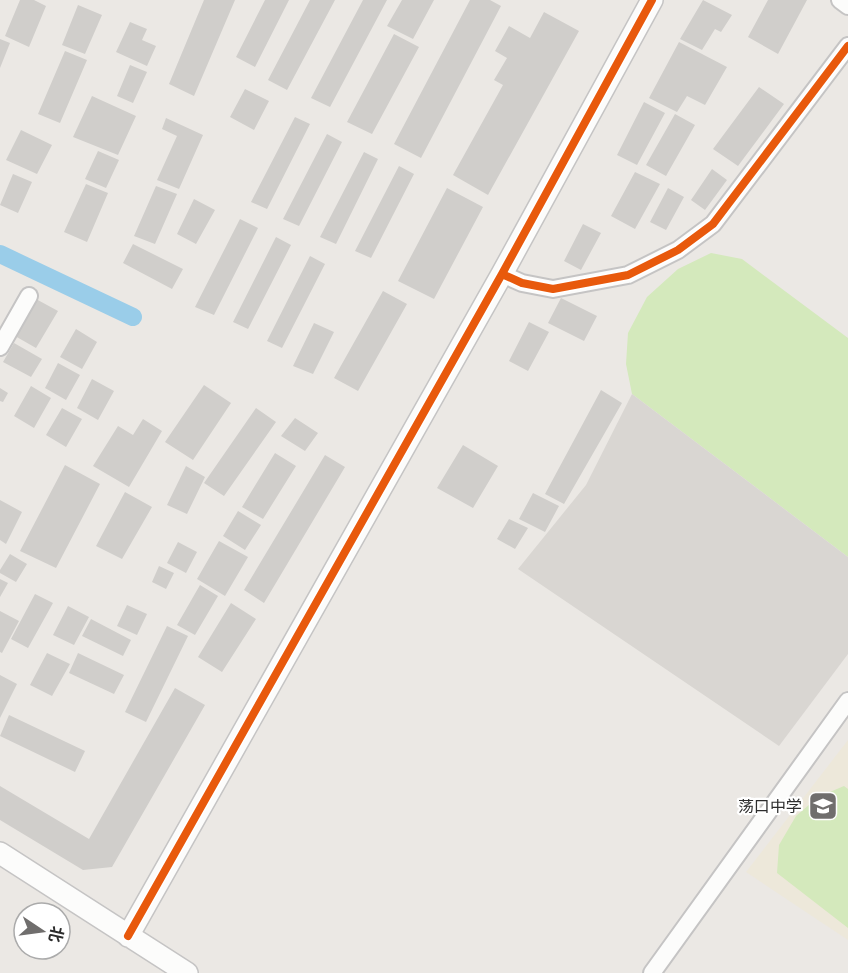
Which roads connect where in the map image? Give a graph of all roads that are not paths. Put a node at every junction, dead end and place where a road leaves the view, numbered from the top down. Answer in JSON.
{"nodes":[{"id":1,"x":652,"y":0,"type":"edge"},
{"id":2,"x":840,"y":0,"type":"edge"},
{"id":3,"x":848,"y":6,"type":"edge"},
{"id":4,"x":848,"y":46,"type":"edge"},
{"id":5,"x":502,"y":274,"type":"junction"},
{"id":6,"x":29,"y":296,"type":"dead end"},
{"id":7,"x":0,"y":347,"type":"edge"},
{"id":8,"x":848,"y":701,"type":"edge"},
{"id":9,"x":0,"y":853,"type":"edge"},
{"id":10,"x":128,"y":936,"type":"junction"},
{"id":11,"x":188,"y":973,"type":"edge"},
{"id":12,"x":652,"y":973,"type":"edge"}],
"edges":[{"from":1,"to":5,"type":"street"},
{"from":2,"to":3,"type":"street"},
{"from":4,"to":5,"type":"street"},
{"from":5,"to":10,"type":"street"},
{"from":6,"to":7,"type":"street"},
{"from":8,"to":12,"type":"street"},
{"from":9,"to":10,"type":"street"},
{"from":10,"to":11,"type":"street"}]}
